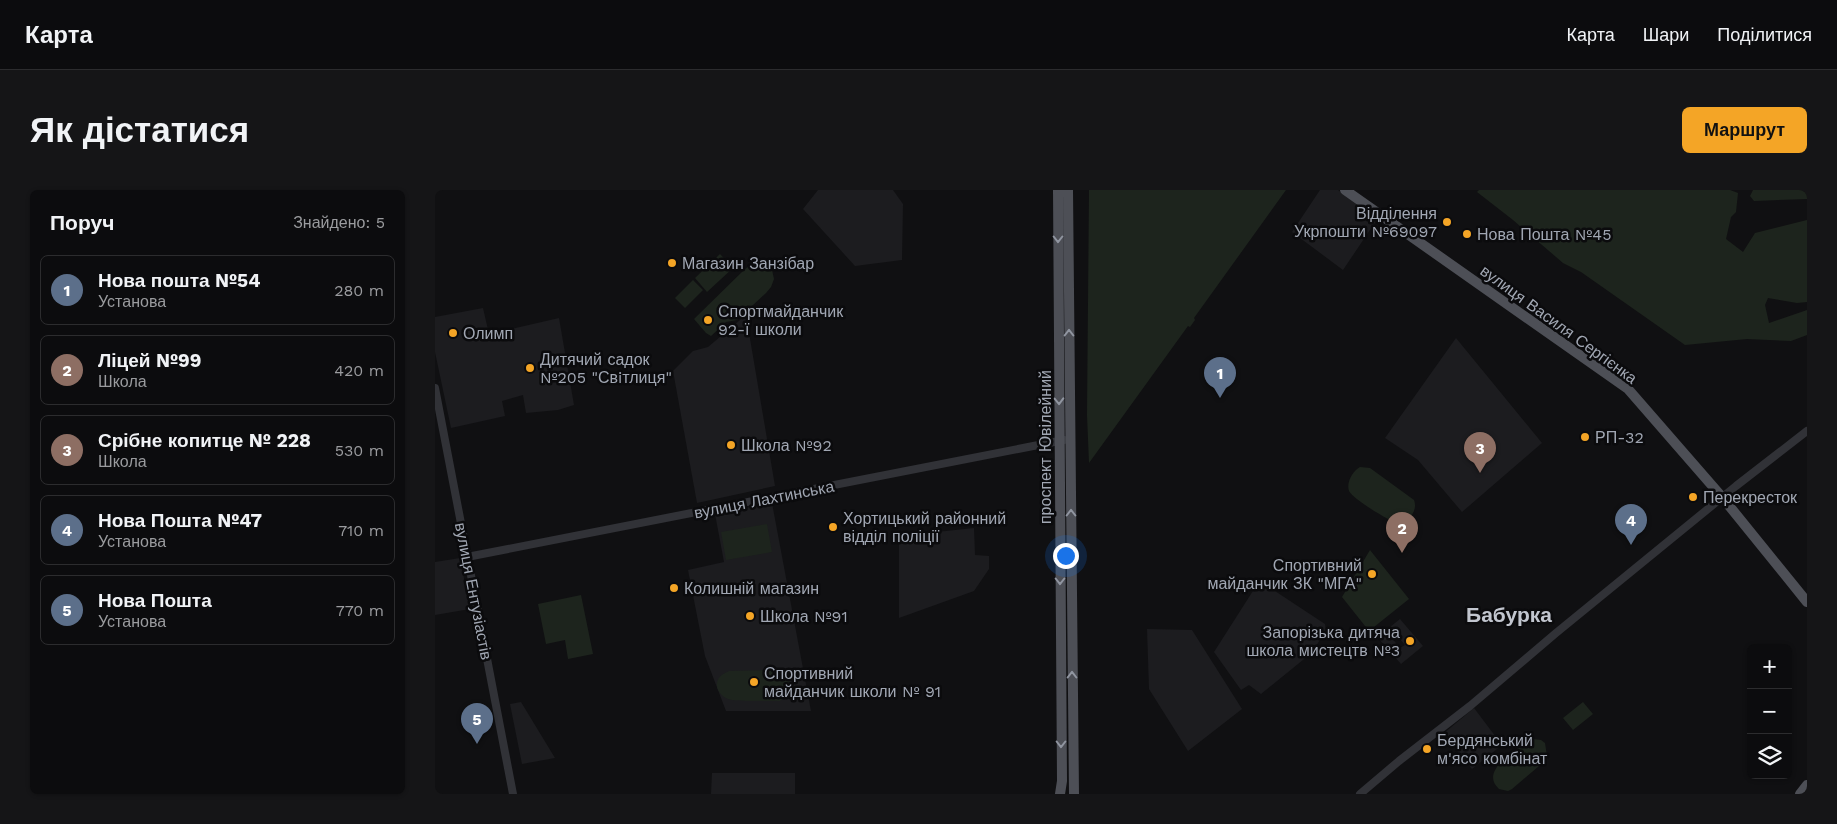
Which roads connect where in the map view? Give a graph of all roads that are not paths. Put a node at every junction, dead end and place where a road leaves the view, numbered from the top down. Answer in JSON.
{"nodes":[{"id":1,"x":1058,"y":190,"type":"edge"},
{"id":2,"x":1068,"y":190,"type":"edge"},
{"id":3,"x":1345,"y":190,"type":"edge"},
{"id":4,"x":435,"y":388,"type":"edge"},
{"id":5,"x":1807,"y":431,"type":"edge"},
{"id":6,"x":1070,"y":438,"type":"junction"},
{"id":7,"x":1060,"y":441,"type":"junction"},
{"id":8,"x":1722,"y":497,"type":"junction"},
{"id":9,"x":467,"y":557,"type":"junction"},
{"id":10,"x":1807,"y":602,"type":"edge"},
{"id":11,"x":1807,"y":784,"type":"edge"},
{"id":12,"x":513,"y":794,"type":"edge"},
{"id":13,"x":1060,"y":794,"type":"edge"},
{"id":14,"x":1074,"y":794,"type":"edge"},
{"id":15,"x":1361,"y":794,"type":"edge"},
{"id":16,"x":1800,"y":794,"type":"edge"}],
"edges":[{"from":1,"to":7,"type":"main road","name":"проспект Ювілейний","one_way":true},
{"from":6,"to":2,"type":"main road","name":"проспект Ювілейний","one_way":true},
{"from":3,"to":8,"type":"main road","name":"вулиця Василя Сергієнка"},
{"from":4,"to":9,"type":"street","name":"вулиця Ентузіастів"},
{"from":5,"to":8,"type":"street"},
{"from":6,"to":7,"type":"street","name":"вулиця Лахтинська"},
{"from":14,"to":6,"type":"main road","name":"проспект Ювілейний","one_way":true},
{"from":7,"to":9,"type":"street","name":"вулиця Лахтинська"},
{"from":7,"to":13,"type":"main road","name":"проспект Ювілейний","one_way":true},
{"from":8,"to":10,"type":"main road","name":"вулиця Василя Сергієнка"},
{"from":8,"to":15,"type":"street"},
{"from":9,"to":12,"type":"street","name":"вулиця Ентузіастів"},
{"from":11,"to":16,"type":"main road"}]}
